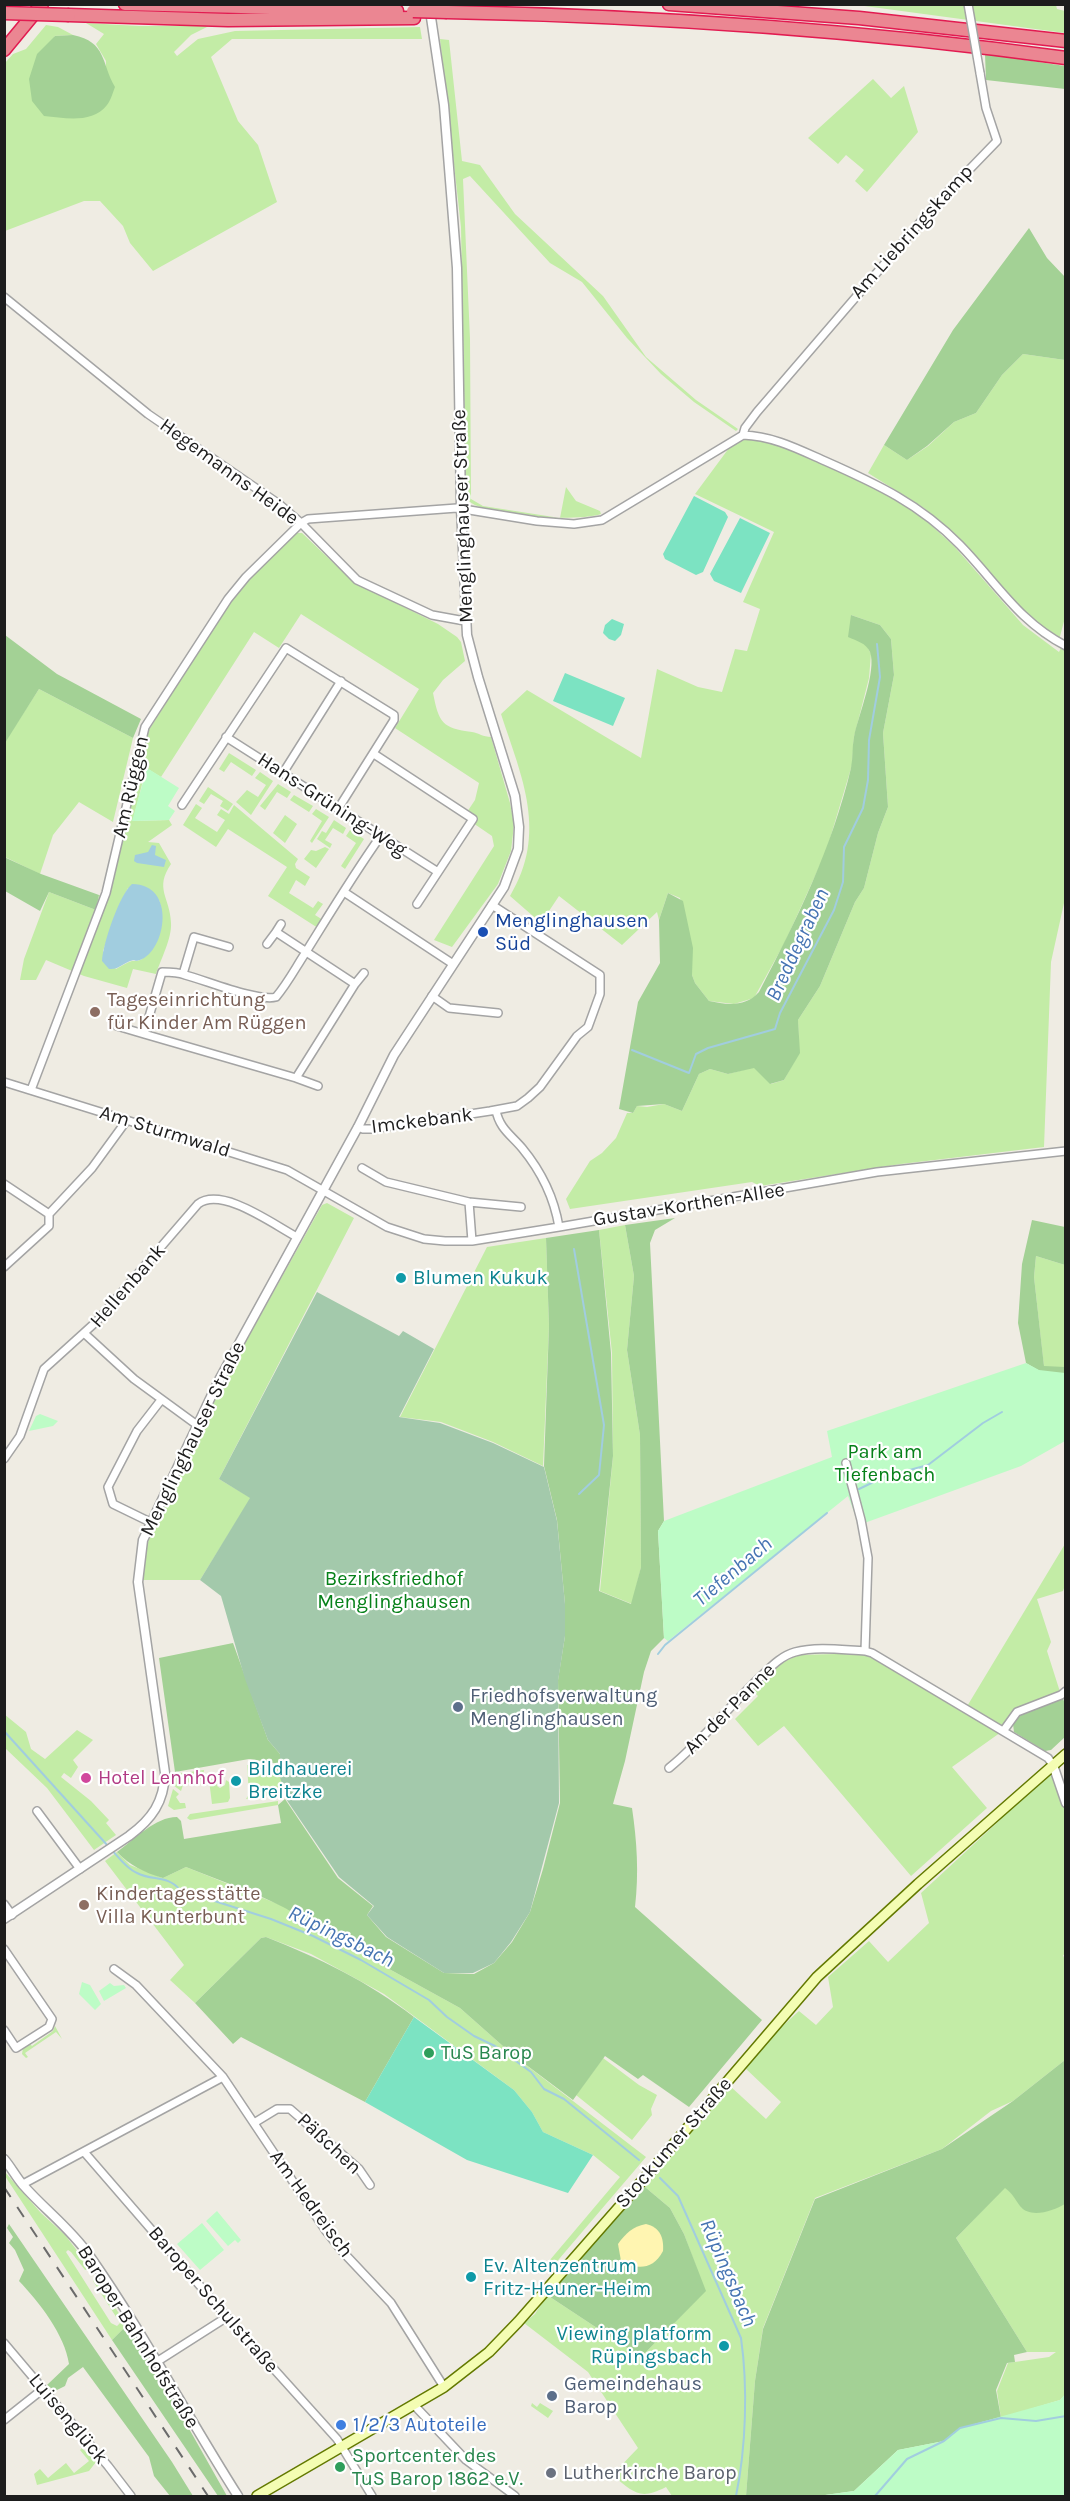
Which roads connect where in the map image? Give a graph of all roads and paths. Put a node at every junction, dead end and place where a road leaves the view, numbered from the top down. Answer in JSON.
{"nodes":[{"id":1,"x":42,"y":4,"type":"edge"},
{"id":2,"x":125,"y":4,"type":"edge"},
{"id":3,"x":429,"y":4,"type":"edge"},
{"id":4,"x":669,"y":4,"type":"edge"},
{"id":5,"x":968,"y":4,"type":"edge"},
{"id":6,"x":4,"y":13,"type":"edge"},
{"id":7,"x":413,"y":15,"type":"junction"},
{"id":8,"x":1065,"y":41,"type":"edge"},
{"id":9,"x":4,"y":50,"type":"edge"},
{"id":10,"x":1065,"y":58,"type":"edge"},
{"id":11,"x":4,"y":297,"type":"edge"},
{"id":12,"x":743,"y":435,"type":"junction"},
{"id":13,"x":461,"y":508,"type":"junction"},
{"id":14,"x":301,"y":523,"type":"junction"},
{"id":15,"x":465,"y":621,"type":"junction"},
{"id":16,"x":1065,"y":646,"type":"edge"},
{"id":17,"x":341,"y":681,"type":"junction"},
{"id":18,"x":226,"y":737,"type":"junction"},
{"id":19,"x":374,"y":754,"type":"junction"},
{"id":20,"x":283,"y":773,"type":"junction"},
{"id":21,"x":182,"y":805,"type":"dead end"},
{"id":22,"x":338,"y":809,"type":"junction"},
{"id":23,"x":380,"y":837,"type":"junction"},
{"id":24,"x":438,"y":872,"type":"junction"},
{"id":25,"x":344,"y":892,"type":"junction"},
{"id":26,"x":417,"y":904,"type":"dead end"},
{"id":27,"x":492,"y":905,"type":"junction"},
{"id":28,"x":281,"y":924,"type":"dead end"},
{"id":29,"x":276,"y":932,"type":"junction"},
{"id":30,"x":267,"y":944,"type":"dead end"},
{"id":31,"x":229,"y":947,"type":"dead end"},
{"id":32,"x":306,"y":952,"type":"junction"},
{"id":33,"x":453,"y":964,"type":"junction"},
{"id":34,"x":363,"y":973,"type":"dead end"},
{"id":35,"x":183,"y":974,"type":"junction"},
{"id":36,"x":355,"y":984,"type":"junction"},
{"id":37,"x":432,"y":996,"type":"junction"},
{"id":38,"x":498,"y":1013,"type":"dead end"},
{"id":39,"x":117,"y":1026,"type":"dead end"},
{"id":40,"x":144,"y":1034,"type":"junction"},
{"id":41,"x":296,"y":1078,"type":"junction"},
{"id":42,"x":4,"y":1082,"type":"edge"},
{"id":43,"x":318,"y":1086,"type":"dead end"},
{"id":44,"x":32,"y":1090,"type":"junction"},
{"id":45,"x":496,"y":1110,"type":"junction"},
{"id":46,"x":127,"y":1120,"type":"junction"},
{"id":47,"x":357,"y":1127,"type":"junction"},
{"id":48,"x":1065,"y":1151,"type":"edge"},
{"id":49,"x":362,"y":1168,"type":"dead end"},
{"id":50,"x":4,"y":1184,"type":"edge"},
{"id":51,"x":323,"y":1190,"type":"junction"},
{"id":52,"x":469,"y":1202,"type":"junction"},
{"id":53,"x":521,"y":1207,"type":"dead end"},
{"id":54,"x":49,"y":1214,"type":"junction"},
{"id":55,"x":558,"y":1227,"type":"junction"},
{"id":56,"x":297,"y":1238,"type":"junction"},
{"id":57,"x":472,"y":1240,"type":"junction"},
{"id":58,"x":4,"y":1267,"type":"edge"},
{"id":59,"x":85,"y":1334,"type":"junction"},
{"id":60,"x":161,"y":1400,"type":"junction"},
{"id":61,"x":197,"y":1425,"type":"junction"},
{"id":62,"x":4,"y":1459,"type":"edge"},
{"id":63,"x":846,"y":1463,"type":"dead end"},
{"id":64,"x":150,"y":1522,"type":"junction"},
{"id":65,"x":865,"y":1651,"type":"junction"},
{"id":66,"x":1065,"y":1691,"type":"edge"},
{"id":67,"x":1004,"y":1730,"type":"junction"},
{"id":68,"x":1065,"y":1754,"type":"edge"},
{"id":69,"x":1053,"y":1765,"type":"junction"},
{"id":70,"x":669,"y":1768,"type":"dead end"},
{"id":71,"x":1065,"y":1803,"type":"edge"},
{"id":72,"x":37,"y":1811,"type":"dead end"},
{"id":73,"x":80,"y":1869,"type":"junction"},
{"id":74,"x":4,"y":1904,"type":"edge"},
{"id":75,"x":8,"y":1917,"type":"edge"},
{"id":76,"x":4,"y":1949,"type":"edge"},
{"id":77,"x":114,"y":1969,"type":"dead end"},
{"id":78,"x":4,"y":2030,"type":"edge"},
{"id":79,"x":223,"y":2076,"type":"junction"},
{"id":80,"x":254,"y":2123,"type":"junction"},
{"id":81,"x":85,"y":2153,"type":"junction"},
{"id":82,"x":4,"y":2158,"type":"edge"},
{"id":83,"x":23,"y":2184,"type":"junction"},
{"id":84,"x":370,"y":2185,"type":"dead end"},
{"id":85,"x":227,"y":2317,"type":"junction"},
{"id":86,"x":4,"y":2343,"type":"edge"},
{"id":87,"x":158,"y":2361,"type":"junction"},
{"id":88,"x":444,"y":2387,"type":"junction"},
{"id":89,"x":43,"y":2389,"type":"junction"},
{"id":90,"x":414,"y":2405,"type":"junction"},
{"id":91,"x":4,"y":2420,"type":"edge"},
{"id":92,"x":343,"y":2446,"type":"junction"},
{"id":93,"x":269,"y":2493,"type":"edge"},
{"id":94,"x":130,"y":2496,"type":"edge"},
{"id":95,"x":237,"y":2496,"type":"edge"},
{"id":96,"x":257,"y":2496,"type":"edge"},
{"id":97,"x":372,"y":2496,"type":"edge"},
{"id":98,"x":515,"y":2496,"type":"edge"}],
"edges":[{"from":1,"to":9,"type":"highway"},
{"from":2,"to":7,"type":"highway"},
{"from":3,"to":13,"type":"street","name":"Menglinghauser Straße"},
{"from":4,"to":8,"type":"highway"},
{"from":5,"to":12,"type":"street","name":"Am Liebringskamp","bridge":true},
{"from":6,"to":7,"type":"highway","bridge":true},
{"from":7,"to":10,"type":"highway","bridge":true},
{"from":11,"to":14,"type":"street","name":"Hegemanns Heide"},
{"from":12,"to":13,"type":"street"},
{"from":12,"to":16,"type":"street"},
{"from":13,"to":14,"type":"street"},
{"from":13,"to":15,"type":"street","name":"Menglinghauser Straße"},
{"from":14,"to":15,"type":"street","name":"Hegemanns Heide"},
{"from":14,"to":44,"type":"street","name":"Am Rüggen"},
{"from":15,"to":27,"type":"street","name":"Menglinghauser Straße"},
{"from":17,"to":18,"type":"street"},
{"from":17,"to":19,"type":"street"},
{"from":17,"to":20,"type":"street"},
{"from":18,"to":20,"type":"street","name":"Hans-Grüning-Weg"},
{"from":18,"to":21,"type":"street"},
{"from":19,"to":22,"type":"street"},
{"from":19,"to":24,"type":"street"},
{"from":20,"to":22,"type":"street","name":"Hans-Grüning-Weg"},
{"from":22,"to":23,"type":"street","name":"Hans-Grüning-Weg"},
{"from":23,"to":24,"type":"street","name":"Hans-Grüning-Weg"},
{"from":23,"to":25,"type":"street"},
{"from":24,"to":26,"type":"street"},
{"from":25,"to":32,"type":"street"},
{"from":25,"to":33,"type":"street"},
{"from":27,"to":33,"type":"street","name":"Menglinghauser Straße"},
{"from":27,"to":45,"type":"street"},
{"from":28,"to":29,"type":"street"},
{"from":29,"to":30,"type":"street"},
{"from":29,"to":32,"type":"street"},
{"from":31,"to":35,"type":"street"},
{"from":32,"to":35,"type":"street"},
{"from":32,"to":36,"type":"street"},
{"from":33,"to":37,"type":"street","name":"Menglinghauser Straße"},
{"from":34,"to":36,"type":"street"},
{"from":35,"to":40,"type":"street"},
{"from":36,"to":41,"type":"street"},
{"from":37,"to":38,"type":"street"},
{"from":37,"to":47,"type":"street","name":"Menglinghauser Straße"},
{"from":39,"to":40,"type":"street"},
{"from":40,"to":41,"type":"street"},
{"from":41,"to":43,"type":"street"},
{"from":42,"to":44,"type":"street","name":"Am Sturmwald"},
{"from":44,"to":46,"type":"street","name":"Am Sturmwald"},
{"from":45,"to":47,"type":"street","name":"Imckebank"},
{"from":45,"to":55,"type":"street","name":"Imckebank"},
{"from":46,"to":51,"type":"street","name":"Am Sturmwald"},
{"from":46,"to":54,"type":"street"},
{"from":47,"to":51,"type":"street","name":"Menglinghauser Straße"},
{"from":48,"to":55,"type":"street","name":"Gustav-Korthen-Allee"},
{"from":49,"to":52,"type":"street"},
{"from":50,"to":54,"type":"street"},
{"from":51,"to":56,"type":"street","name":"Menglinghauser Straße"},
{"from":51,"to":57,"type":"street","name":"Gustav-Korthen-Allee"},
{"from":52,"to":53,"type":"street"},
{"from":52,"to":57,"type":"street"},
{"from":54,"to":58,"type":"street"},
{"from":55,"to":57,"type":"street","name":"Gustav-Korthen-Allee"},
{"from":56,"to":59,"type":"street","name":"Hellenbank"},
{"from":56,"to":61,"type":"street","name":"Menglinghauser Straße"},
{"from":59,"to":60,"type":"street"},
{"from":59,"to":62,"type":"street","name":"Hellenbank"},
{"from":60,"to":61,"type":"street"},
{"from":60,"to":64,"type":"street"},
{"from":61,"to":64,"type":"street","name":"Menglinghauser Straße"},
{"from":63,"to":65,"type":"street"},
{"from":64,"to":73,"type":"street","name":"Menglinghauser Straße"},
{"from":65,"to":67,"type":"street"},
{"from":65,"to":70,"type":"street","name":"An der Panne"},
{"from":66,"to":67,"type":"street"},
{"from":67,"to":69,"type":"street"},
{"from":68,"to":69,"type":"main road","name":"Stockumer Straße"},
{"from":69,"to":71,"type":"street"},
{"from":69,"to":88,"type":"main road","name":"Stockumer Straße"},
{"from":72,"to":73,"type":"street"},
{"from":73,"to":75,"type":"street","name":"Menglinghauser Straße"},
{"from":74,"to":75,"type":"street"},
{"from":76,"to":78,"type":"street"},
{"from":77,"to":79,"type":"street","name":"Am Hedreisch"},
{"from":79,"to":80,"type":"street","name":"Am Hedreisch"},
{"from":79,"to":81,"type":"street"},
{"from":80,"to":84,"type":"street","name":"Päßchen"},
{"from":80,"to":88,"type":"street","name":"Am Hedreisch"},
{"from":81,"to":83,"type":"street"},
{"from":81,"to":85,"type":"street","name":"Baroper Schulstraße"},
{"from":82,"to":83,"type":"street","name":"Baroper Bahnhofstraße"},
{"from":83,"to":87,"type":"street","name":"Baroper Bahnhofstraße"},
{"from":85,"to":87,"type":"street"},
{"from":85,"to":92,"type":"street","name":"Baroper Schulstraße"},
{"from":86,"to":89,"type":"street","name":"Luisenglück"},
{"from":87,"to":95,"type":"street","name":"Baroper Bahnhofstraße"},
{"from":88,"to":90,"type":"main road","name":"Stockumer Straße"},
{"from":89,"to":91,"type":"street"},
{"from":89,"to":94,"type":"street","name":"Luisenglück"},
{"from":90,"to":92,"type":"main road","name":"Stockumer Straße"},
{"from":90,"to":98,"type":"street"},
{"from":92,"to":93,"type":"main road","name":"Stockumer Straße"},
{"from":92,"to":97,"type":"street","name":"Baroper Schulstraße"},
{"from":93,"to":96,"type":"main road","name":"Stockumer Straße"}]}
